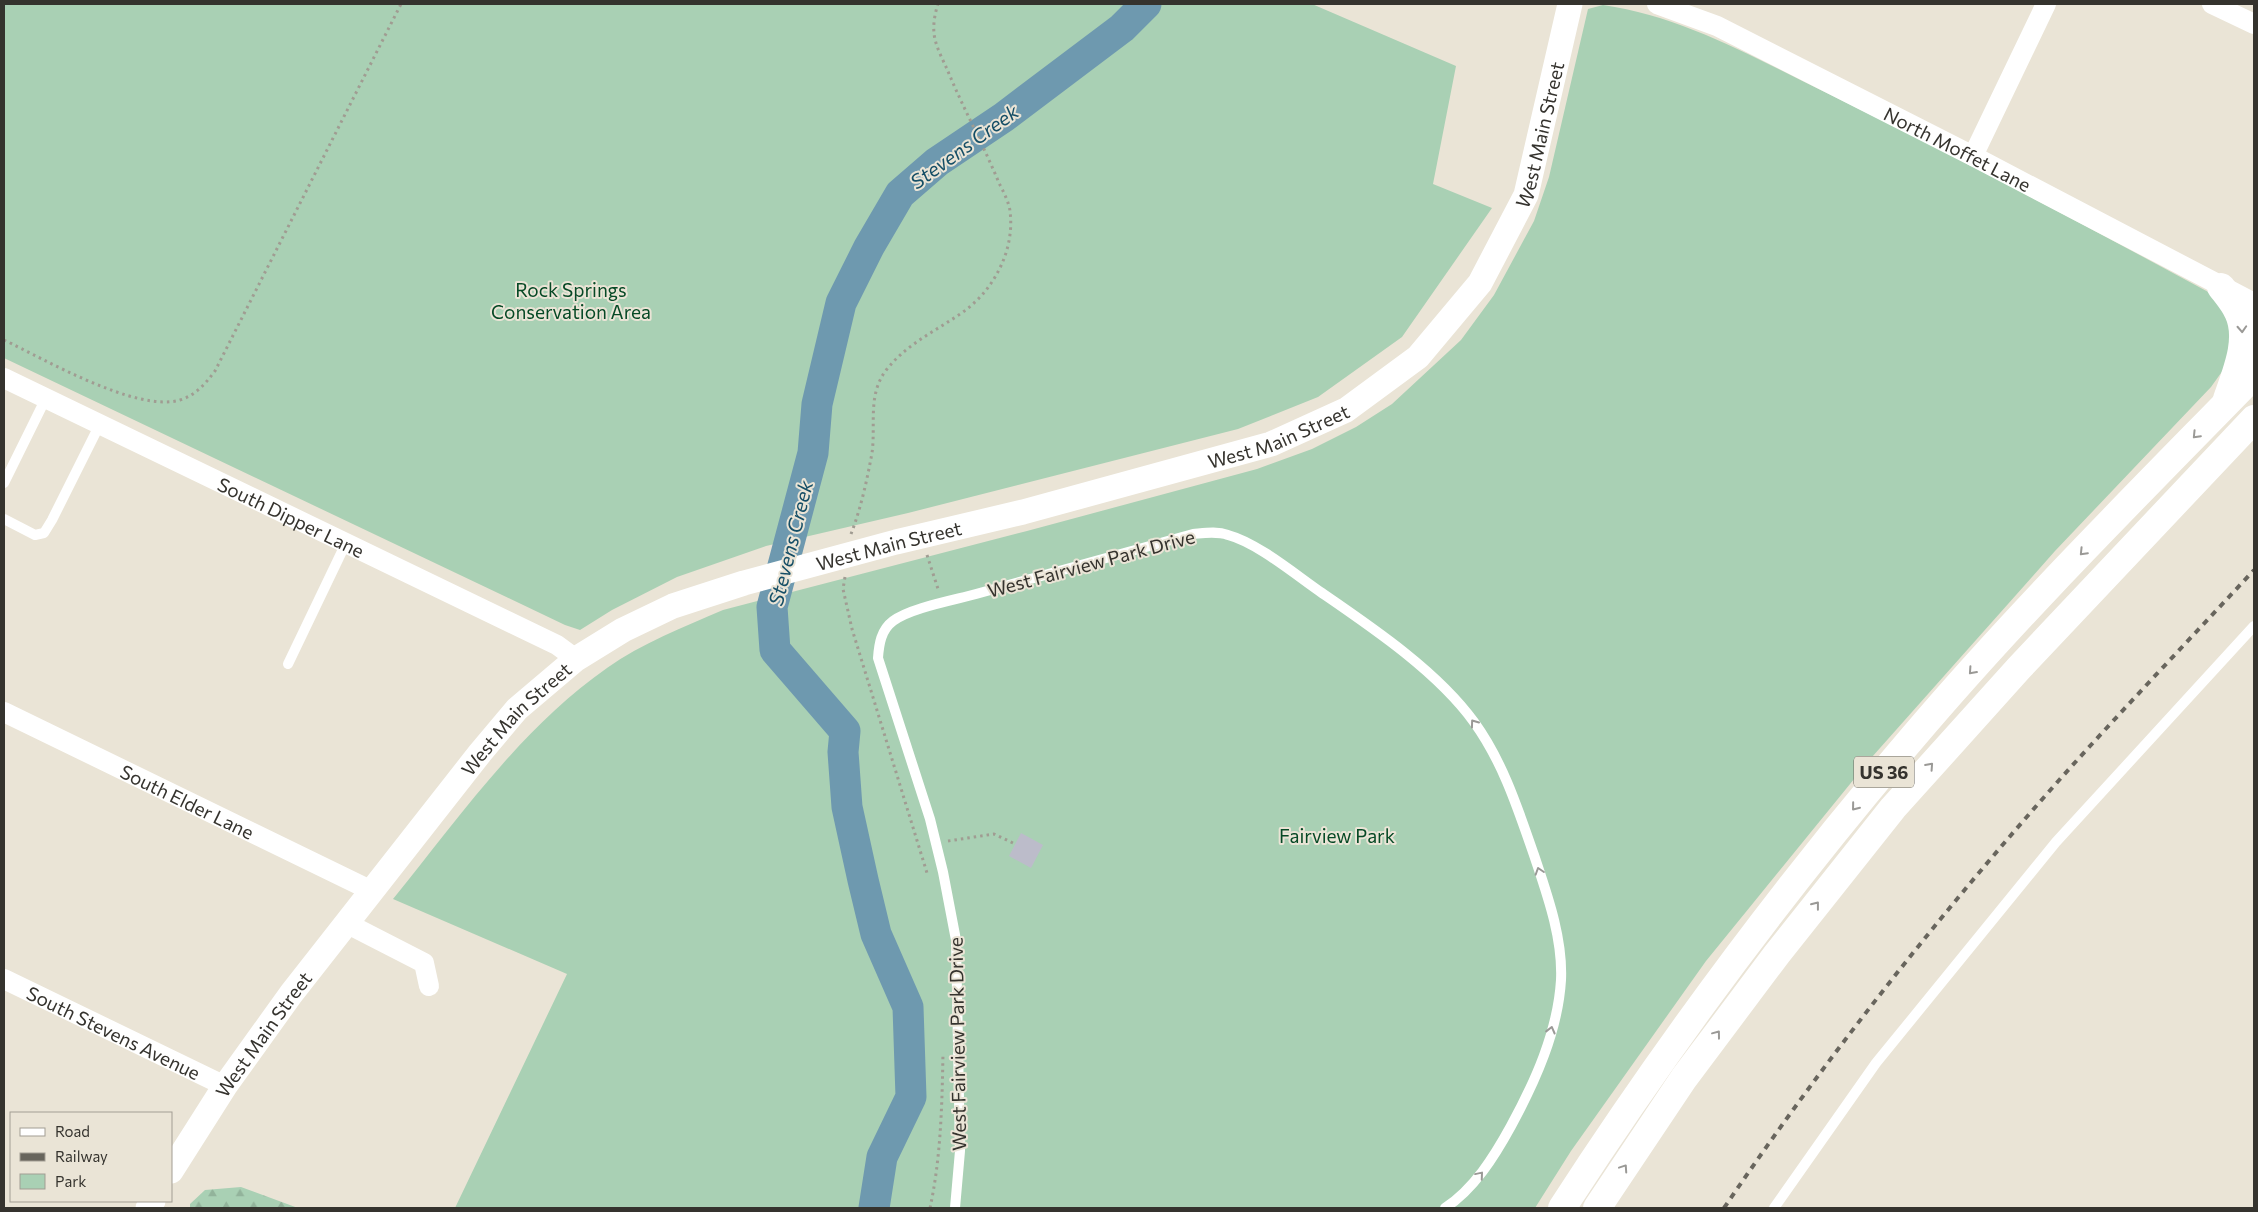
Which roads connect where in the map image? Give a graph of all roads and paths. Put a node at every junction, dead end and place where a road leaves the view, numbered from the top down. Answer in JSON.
{"nodes":[{"id":1,"x":401,"y":4,"type":"edge"},
{"id":2,"x":938,"y":4,"type":"edge"},
{"id":3,"x":1570,"y":4,"type":"edge"},
{"id":4,"x":1657,"y":4,"type":"edge"},
{"id":5,"x":2046,"y":4,"type":"edge"},
{"id":6,"x":2212,"y":4,"type":"edge"},
{"id":7,"x":2254,"y":24,"type":"edge"},
{"id":8,"x":1973,"y":156,"type":"junction"},
{"id":9,"x":2221,"y":286,"type":"junction"},
{"id":10,"x":2254,"y":303,"type":"edge"},
{"id":11,"x":4,"y":340,"type":"edge"},
{"id":12,"x":2254,"y":375,"type":"edge"},
{"id":13,"x":4,"y":378,"type":"edge"},
{"id":14,"x":46,"y":398,"type":"junction"},
{"id":15,"x":2226,"y":404,"type":"junction"},
{"id":16,"x":2254,"y":419,"type":"edge"},
{"id":17,"x":100,"y":424,"type":"junction"},
{"id":18,"x":4,"y":482,"type":"edge"},
{"id":19,"x":4,"y":519,"type":"edge"},
{"id":20,"x":849,"y":538,"type":"dead end"},
{"id":21,"x":346,"y":543,"type":"junction"},
{"id":22,"x":927,"y":554,"type":"dead end"},
{"id":23,"x":845,"y":572,"type":"dead end"},
{"id":24,"x":943,"y":603,"type":"junction"},
{"id":25,"x":2254,"y":626,"type":"edge"},
{"id":26,"x":576,"y":659,"type":"junction"},
{"id":27,"x":288,"y":664,"type":"dead end"},
{"id":28,"x":4,"y":712,"type":"edge"},
{"id":29,"x":936,"y":844,"type":"junction"},
{"id":30,"x":1015,"y":844,"type":"dead end"},
{"id":31,"x":928,"y":876,"type":"dead end"},
{"id":32,"x":372,"y":891,"type":"junction"},
{"id":33,"x":346,"y":923,"type":"junction"},
{"id":34,"x":4,"y":979,"type":"edge"},
{"id":35,"x":429,"y":986,"type":"dead end"},
{"id":36,"x":943,"y":1052,"type":"dead end"},
{"id":37,"x":226,"y":1086,"type":"junction"},
{"id":38,"x":172,"y":1169,"type":"edge"},
{"id":39,"x":930,"y":1208,"type":"edge"},
{"id":40,"x":955,"y":1208,"type":"edge"},
{"id":41,"x":1445,"y":1208,"type":"edge"},
{"id":42,"x":1562,"y":1208,"type":"edge"},
{"id":43,"x":1598,"y":1208,"type":"edge"},
{"id":44,"x":1774,"y":1208,"type":"edge"}],
"edges":[{"from":1,"to":11,"type":"path"},
{"from":2,"to":20,"type":"path"},
{"from":3,"to":26,"type":"street","name":"West Main Street"},
{"from":4,"to":8,"type":"street","name":"North Moffet Lane"},
{"from":5,"to":8,"type":"street"},
{"from":6,"to":7,"type":"street"},
{"from":8,"to":9,"type":"street","name":"North Moffet Lane"},
{"from":9,"to":10,"type":"street","name":"North Moffet Lane"},
{"from":9,"to":15,"type":"main road","one_way":true},
{"from":12,"to":15,"type":"main road","number":"US 36"},
{"from":13,"to":14,"type":"street","name":"South Dipper Lane"},
{"from":14,"to":17,"type":"street","name":"South Dipper Lane"},
{"from":14,"to":18,"type":"lane"},
{"from":15,"to":42,"type":"main road","number":"US 36","one_way":true},
{"from":43,"to":16,"type":"main road","number":"US 36","one_way":true},
{"from":17,"to":19,"type":"lane"},
{"from":17,"to":21,"type":"street","name":"South Dipper Lane"},
{"from":21,"to":26,"type":"street","name":"South Dipper Lane"},
{"from":21,"to":27,"type":"lane"},
{"from":22,"to":24,"type":"path"},
{"from":23,"to":31,"type":"path"},
{"from":24,"to":29,"type":"lane","name":"West Fairview Park Drive"},
{"from":41,"to":24,"type":"lane","name":"West Fairview Park Drive","one_way":true},
{"from":25,"to":44,"type":"lane"},
{"from":26,"to":32,"type":"street","name":"West Main Street"},
{"from":28,"to":32,"type":"street","name":"South Elder Lane"},
{"from":29,"to":30,"type":"path"},
{"from":29,"to":40,"type":"lane","name":"West Fairview Park Drive"},
{"from":32,"to":33,"type":"street","name":"West Main Street"},
{"from":33,"to":35,"type":"street"},
{"from":33,"to":37,"type":"street","name":"West Main Street"},
{"from":34,"to":37,"type":"street","name":"South Stevens Avenue"},
{"from":36,"to":39,"type":"path"},
{"from":37,"to":38,"type":"street","name":"West Main Street"}]}
